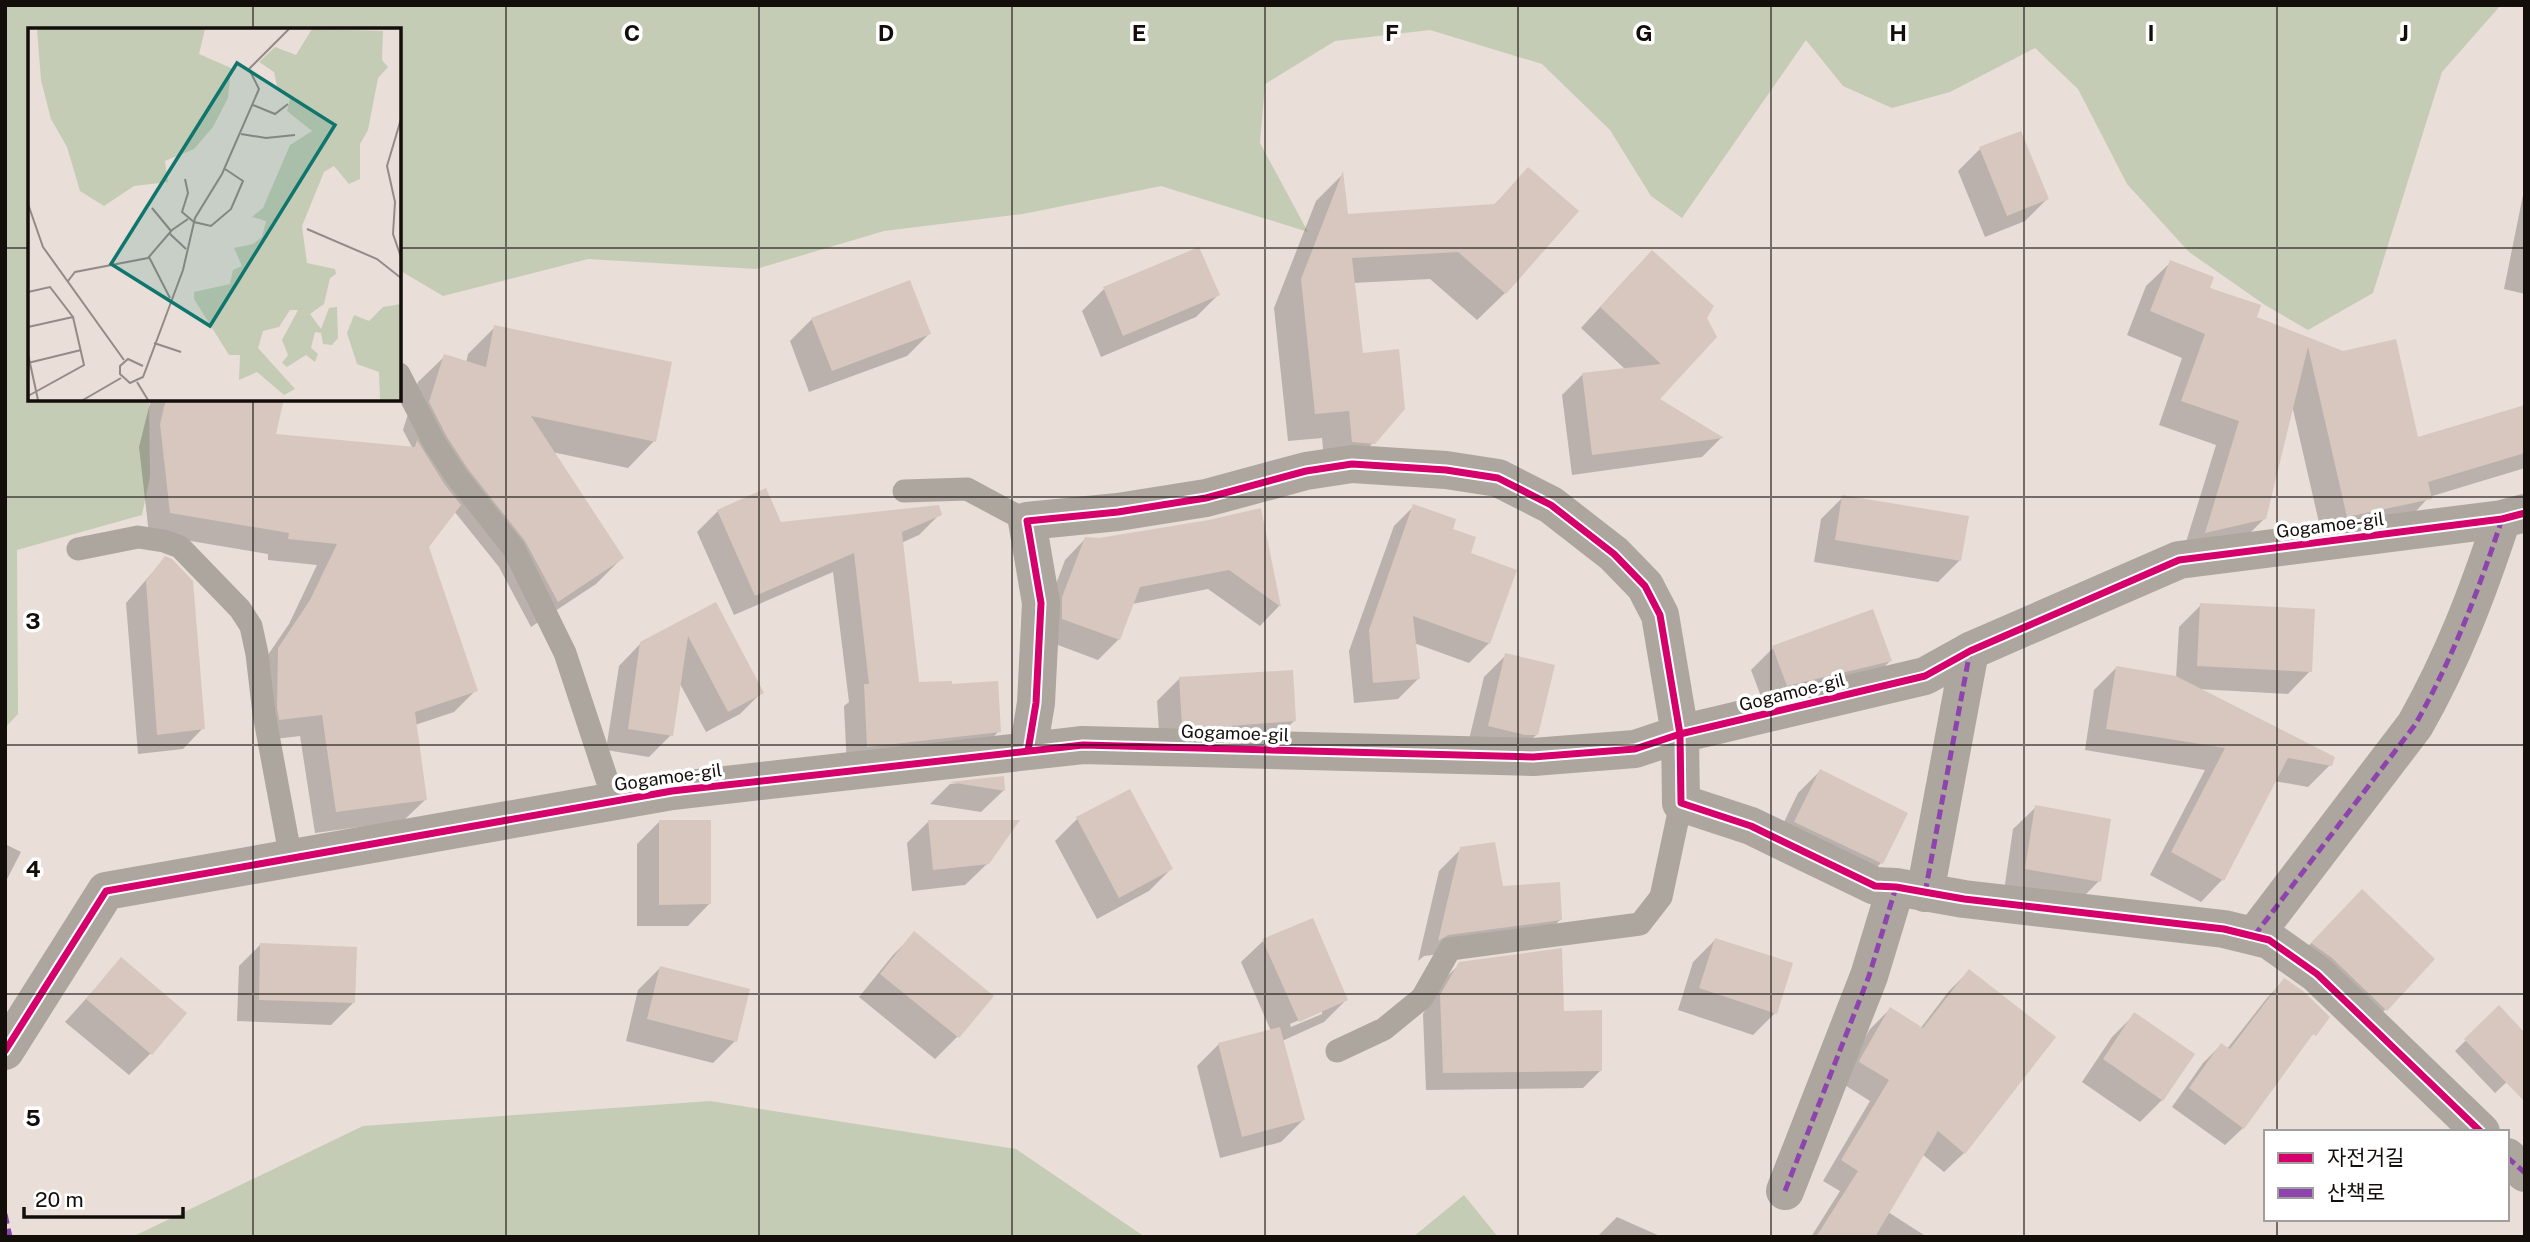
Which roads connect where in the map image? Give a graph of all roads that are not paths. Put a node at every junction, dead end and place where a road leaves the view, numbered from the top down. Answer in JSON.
{"nodes":[{"id":1,"x":401,"y":378,"type":"edge"},
{"id":2,"x":904,"y":491,"type":"dead end"},
{"id":3,"x":2513,"y":516,"type":"edge"},
{"id":4,"x":1027,"y":521,"type":"junction"},
{"id":5,"x":78,"y":549,"type":"dead end"},
{"id":6,"x":1970,"y":651,"type":"junction"},
{"id":7,"x":1680,"y":734,"type":"junction"},
{"id":8,"x":1028,"y":751,"type":"junction"},
{"id":9,"x":614,"y":801,"type":"junction"},
{"id":10,"x":1681,"y":803,"type":"junction"},
{"id":11,"x":291,"y":859,"type":"junction"},
{"id":12,"x":1910,"y":890,"type":"junction"},
{"id":13,"x":2254,"y":936,"type":"junction"},
{"id":14,"x":5,"y":1051,"type":"edge"},
{"id":15,"x":1337,"y":1051,"type":"dead end"},
{"id":16,"x":2479,"y":1130,"type":"edge"},
{"id":17,"x":2509,"y":1159,"type":"edge"},
{"id":18,"x":2525,"y":1173,"type":"edge"},
{"id":19,"x":1785,"y":1191,"type":"dead end"}],
"edges":[{"from":1,"to":9,"type":"lane"},
{"from":2,"to":4,"type":"lane"},
{"from":3,"to":6,"type":"street","name":"Gogamoe-gil"},
{"from":3,"to":13,"type":"street"},
{"from":4,"to":7,"type":"street"},
{"from":4,"to":8,"type":"street"},
{"from":5,"to":11,"type":"lane"},
{"from":6,"to":7,"type":"street","name":"Gogamoe-gil"},
{"from":6,"to":12,"type":"street"},
{"from":7,"to":8,"type":"street","name":"Gogamoe-gil"},
{"from":7,"to":10,"type":"street"},
{"from":8,"to":9,"type":"street","name":"Gogamoe-gil"},
{"from":9,"to":11,"type":"street","name":"Gogamoe-gil"},
{"from":10,"to":12,"type":"street"},
{"from":10,"to":15,"type":"lane"},
{"from":11,"to":14,"type":"street","name":"Gogamoe-gil"},
{"from":12,"to":13,"type":"street"},
{"from":12,"to":19,"type":"street"},
{"from":13,"to":16,"type":"street"},
{"from":17,"to":18,"type":"street"}]}
